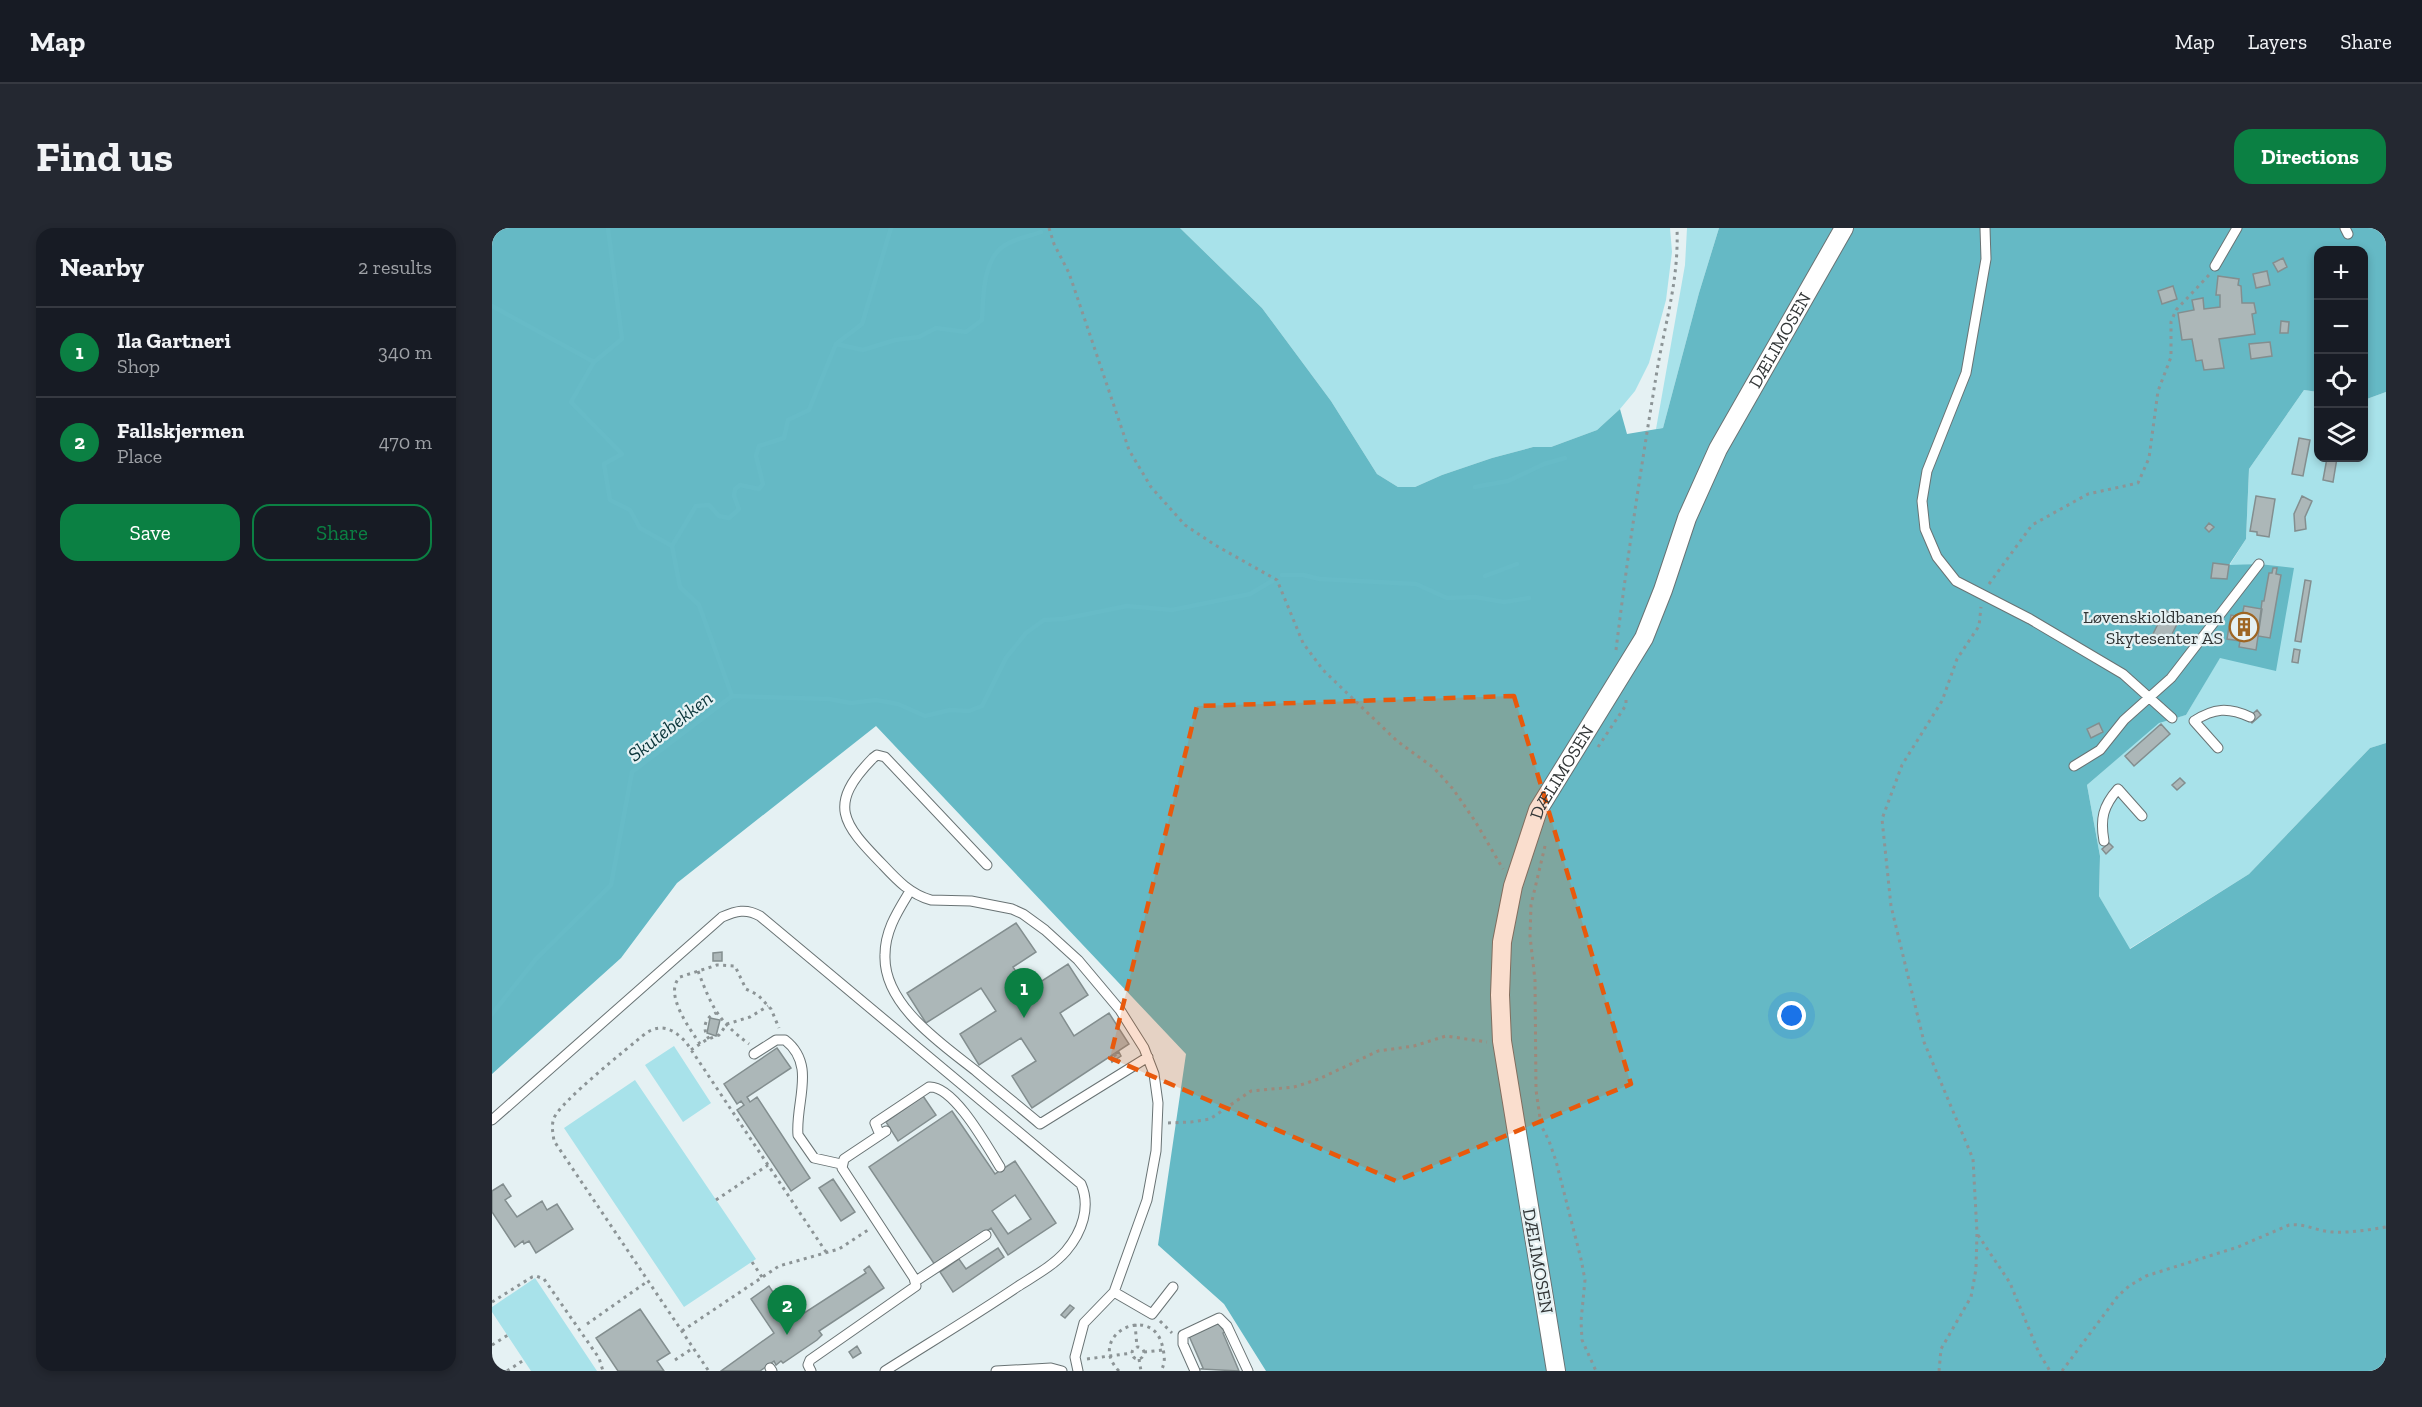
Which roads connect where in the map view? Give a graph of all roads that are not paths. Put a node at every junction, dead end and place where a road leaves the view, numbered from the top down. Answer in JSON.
{"nodes":[{"id":1,"x":1844,"y":228,"type":"edge"},
{"id":2,"x":1985,"y":228,"type":"edge"},
{"id":3,"x":2237,"y":228,"type":"edge"},
{"id":4,"x":2215,"y":266,"type":"road end"},
{"id":5,"x":2259,"y":564,"type":"dead end"},
{"id":6,"x":2150,"y":698,"type":"junction"},
{"id":7,"x":2250,"y":717,"type":"dead end"},
{"id":8,"x":2172,"y":718,"type":"dead end"},
{"id":9,"x":2218,"y":748,"type":"dead end"},
{"id":10,"x":2074,"y":766,"type":"dead end"},
{"id":11,"x":2142,"y":816,"type":"dead end"},
{"id":12,"x":2104,"y":842,"type":"dead end"},
{"id":13,"x":987,"y":865,"type":"dead end"},
{"id":14,"x":910,"y":891,"type":"junction"},
{"id":15,"x":757,"y":1053,"type":"road end"},
{"id":16,"x":1148,"y":1057,"type":"junction"},
{"id":17,"x":492,"y":1120,"type":"edge"},
{"id":18,"x":841,"y":1164,"type":"junction"},
{"id":19,"x":1000,"y":1167,"type":"dead end"},
{"id":20,"x":986,"y":1235,"type":"dead end"},
{"id":21,"x":916,"y":1281,"type":"junction"},
{"id":22,"x":1173,"y":1287,"type":"dead end"},
{"id":23,"x":1114,"y":1292,"type":"junction"},
{"id":24,"x":811,"y":1371,"type":"edge"},
{"id":25,"x":885,"y":1371,"type":"edge"},
{"id":26,"x":996,"y":1371,"type":"edge"},
{"id":27,"x":1062,"y":1371,"type":"edge"},
{"id":28,"x":1078,"y":1371,"type":"edge"},
{"id":29,"x":1195,"y":1371,"type":"edge"},
{"id":30,"x":1248,"y":1371,"type":"edge"},
{"id":31,"x":1556,"y":1371,"type":"edge"}],
"edges":[{"from":1,"to":31,"type":"street","name":"DÆLIMOSEN"},
{"from":2,"to":6,"type":"lane"},
{"from":3,"to":4,"type":"lane"},
{"from":5,"to":6,"type":"lane"},
{"from":6,"to":8,"type":"lane"},
{"from":6,"to":10,"type":"lane"},
{"from":7,"to":9,"type":"lane"},
{"from":11,"to":12,"type":"lane"},
{"from":13,"to":14,"type":"lane"},
{"from":14,"to":16,"type":"lane"},
{"from":14,"to":16,"type":"lane"},
{"from":15,"to":18,"type":"lane"},
{"from":16,"to":23,"type":"lane"},
{"from":17,"to":25,"type":"lane"},
{"from":18,"to":19,"type":"lane"},
{"from":18,"to":21,"type":"lane"},
{"from":20,"to":21,"type":"lane"},
{"from":21,"to":24,"type":"lane"},
{"from":22,"to":23,"type":"lane"},
{"from":23,"to":28,"type":"lane"},
{"from":26,"to":27,"type":"lane"},
{"from":29,"to":30,"type":"lane"}]}
